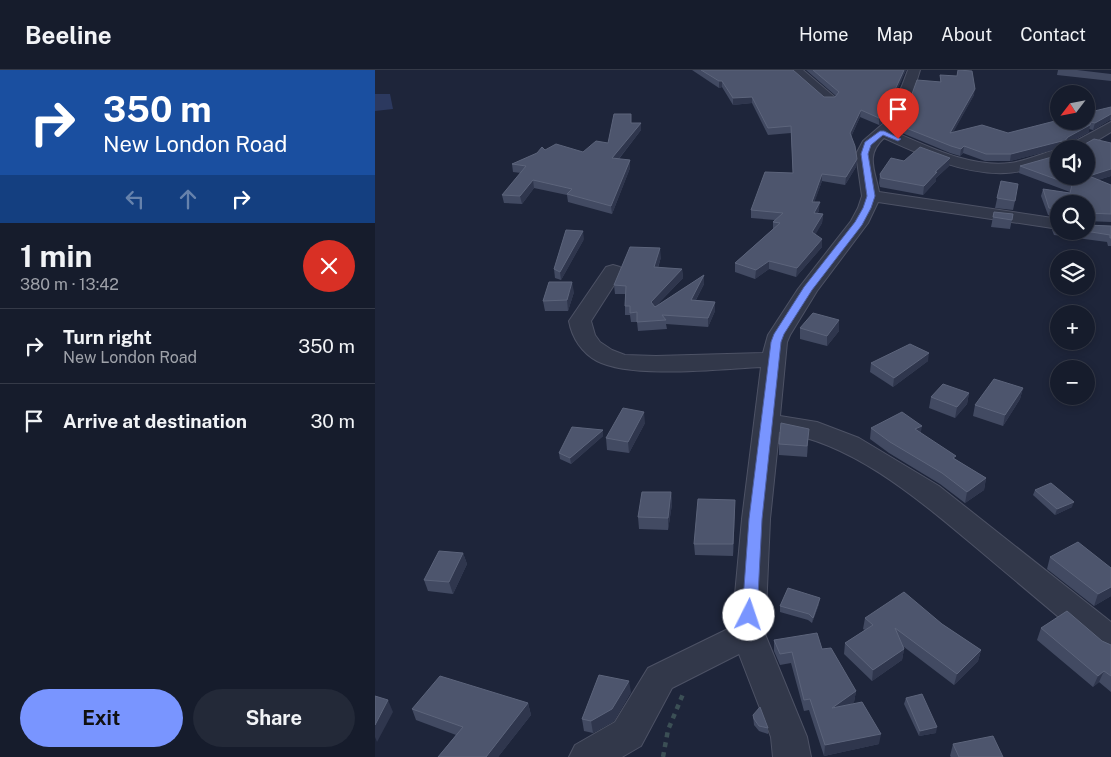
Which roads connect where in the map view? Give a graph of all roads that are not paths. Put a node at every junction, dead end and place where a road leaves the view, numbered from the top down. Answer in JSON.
{"nodes":[{"id":1,"x":795,"y":70,"type":"edge"},
{"id":2,"x":913,"y":70,"type":"edge"},
{"id":3,"x":830,"y":99,"type":"edge"},
{"id":4,"x":1111,"y":126,"type":"edge"},
{"id":5,"x":882,"y":132,"type":"junction"},
{"id":6,"x":1087,"y":140,"type":"edge"},
{"id":7,"x":1050,"y":157,"type":"edge"},
{"id":8,"x":871,"y":196,"type":"junction"},
{"id":9,"x":1050,"y":223,"type":"edge"},
{"id":10,"x":613,"y":271,"type":"dead end"},
{"id":11,"x":775,"y":360,"type":"junction"},
{"id":12,"x":766,"y":422,"type":"junction"},
{"id":13,"x":748,"y":634,"type":"junction"},
{"id":14,"x":1111,"y":641,"type":"edge"},
{"id":15,"x":588,"y":757,"type":"edge"},
{"id":16,"x":792,"y":757,"type":"edge"}],
"edges":[{"from":1,"to":3,"type":"street"},
{"from":2,"to":5,"type":"street"},
{"from":4,"to":6,"type":"street"},
{"from":5,"to":7,"type":"street"},
{"from":5,"to":8,"type":"street"},
{"from":8,"to":9,"type":"street"},
{"from":8,"to":11,"type":"street"},
{"from":10,"to":11,"type":"street"},
{"from":11,"to":12,"type":"street"},
{"from":12,"to":13,"type":"street"},
{"from":12,"to":14,"type":"street"},
{"from":13,"to":15,"type":"street"},
{"from":13,"to":16,"type":"street"}]}
